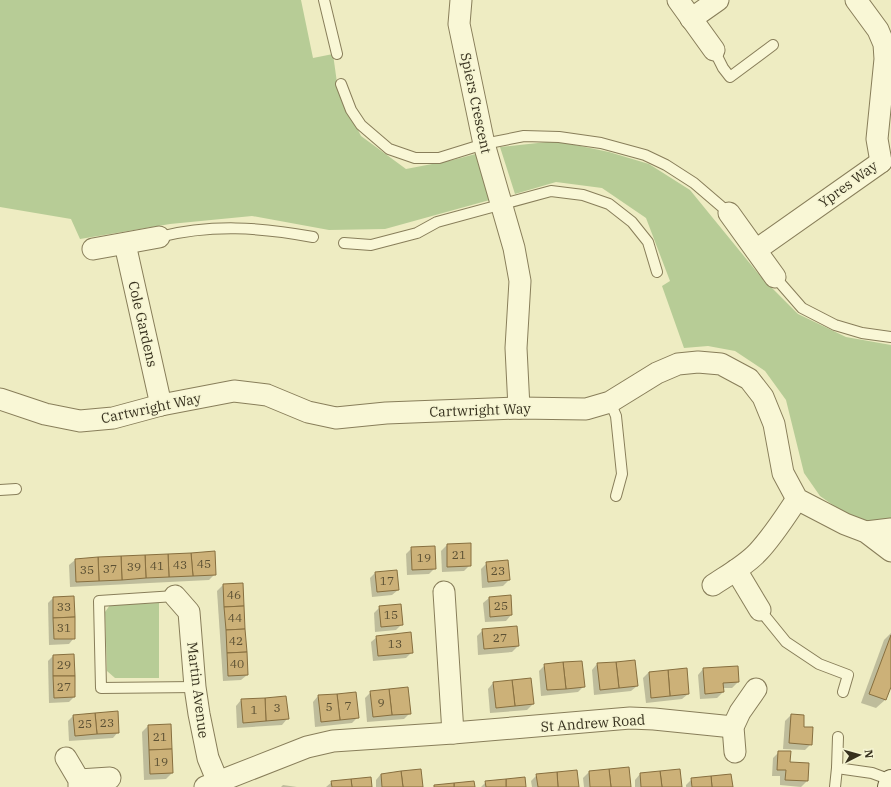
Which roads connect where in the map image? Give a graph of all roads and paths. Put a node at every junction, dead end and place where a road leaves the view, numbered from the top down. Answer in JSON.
{"nodes":[{"id":1,"x":324,"y":0,"type":"edge"},
{"id":2,"x":461,"y":0,"type":"edge"},
{"id":3,"x":678,"y":0,"type":"edge"},
{"id":4,"x":718,"y":0,"type":"edge"},
{"id":5,"x":856,"y":0,"type":"edge"},
{"id":6,"x":691,"y":19,"type":"junction"},
{"id":7,"x":773,"y":45,"type":"dead end"},
{"id":8,"x":714,"y":50,"type":"joint"},
{"id":9,"x":337,"y":54,"type":"dead end"},
{"id":10,"x":341,"y":84,"type":"dead end"},
{"id":11,"x":484,"y":144,"type":"junction"},
{"id":12,"x":886,"y":164,"type":"edge"},
{"id":13,"x":503,"y":205,"type":"junction"},
{"id":14,"x":729,"y":213,"type":"joint"},
{"id":15,"x":159,"y":237,"type":"joint"},
{"id":16,"x":313,"y":237,"type":"dead end"},
{"id":17,"x":344,"y":243,"type":"dead end"},
{"id":18,"x":125,"y":244,"type":"junction"},
{"id":19,"x":93,"y":250,"type":"dead end"},
{"id":20,"x":756,"y":250,"type":"junction"},
{"id":21,"x":658,"y":272,"type":"dead end"},
{"id":22,"x":775,"y":277,"type":"joint"},
{"id":23,"x":891,"y":337,"type":"edge"},
{"id":24,"x":0,"y":400,"type":"edge"},
{"id":25,"x":610,"y":402,"type":"junction"},
{"id":26,"x":161,"y":405,"type":"junction"},
{"id":27,"x":519,"y":408,"type":"junction"},
{"id":28,"x":0,"y":490,"type":"edge"},
{"id":29,"x":16,"y":490,"type":"dead end"},
{"id":30,"x":616,"y":496,"type":"dead end"},
{"id":31,"x":797,"y":499,"type":"junction"},
{"id":32,"x":891,"y":529,"type":"edge"},
{"id":33,"x":866,"y":532,"type":"junction"},
{"id":34,"x":891,"y":551,"type":"edge"},
{"id":35,"x":736,"y":570,"type":"junction"},
{"id":36,"x":713,"y":585,"type":"dead end"},
{"id":37,"x":444,"y":592,"type":"dead end"},
{"id":38,"x":175,"y":596,"type":"joint"},
{"id":39,"x":760,"y":610,"type":"joint"},
{"id":40,"x":195,"y":687,"type":"junction"},
{"id":41,"x":756,"y":689,"type":"dead end"},
{"id":42,"x":843,"y":692,"type":"dead end"},
{"id":43,"x":733,"y":726,"type":"junction"},
{"id":44,"x":453,"y":733,"type":"junction"},
{"id":45,"x":838,"y":737,"type":"dead end"},
{"id":46,"x":735,"y":752,"type":"dead end"},
{"id":47,"x":66,"y":758,"type":"dead end"},
{"id":48,"x":837,"y":768,"type":"junction"},
{"id":49,"x":110,"y":778,"type":"dead end"},
{"id":50,"x":891,"y":780,"type":"edge"},
{"id":51,"x":79,"y":783,"type":"edge"},
{"id":52,"x":214,"y":785,"type":"edge"},
{"id":53,"x":834,"y":787,"type":"edge"},
{"id":54,"x":889,"y":787,"type":"edge"}],
"edges":[{"from":1,"to":9,"type":"lane"},
{"from":2,"to":11,"type":"street","name":"Spiers Crescent"},
{"from":3,"to":6,"type":"street"},
{"from":4,"to":6,"type":"street"},
{"from":5,"to":12,"type":"street","name":"Ypres Way"},
{"from":6,"to":8,"type":"street"},
{"from":7,"to":8,"type":"lane"},
{"from":10,"to":11,"type":"lane"},
{"from":11,"to":13,"type":"street","name":"Spiers Crescent"},
{"from":11,"to":14,"type":"lane"},
{"from":12,"to":20,"type":"street","name":"Ypres Way"},
{"from":13,"to":17,"type":"lane"},
{"from":13,"to":21,"type":"lane"},
{"from":13,"to":27,"type":"street","name":"Spiers Crescent"},
{"from":14,"to":20,"type":"street"},
{"from":15,"to":16,"type":"lane"},
{"from":15,"to":18,"type":"street"},
{"from":18,"to":19,"type":"street"},
{"from":18,"to":26,"type":"street","name":"Cole Gardens"},
{"from":20,"to":22,"type":"street"},
{"from":22,"to":23,"type":"lane"},
{"from":24,"to":26,"type":"street","name":"Cartwright Way"},
{"from":25,"to":27,"type":"street","name":"Cartwright Way"},
{"from":25,"to":30,"type":"lane"},
{"from":25,"to":31,"type":"street","name":"Cartwright Way"},
{"from":26,"to":27,"type":"street","name":"Cartwright Way"},
{"from":28,"to":29,"type":"lane"},
{"from":31,"to":33,"type":"street"},
{"from":31,"to":35,"type":"street"},
{"from":32,"to":33,"type":"street"},
{"from":33,"to":34,"type":"street"},
{"from":35,"to":36,"type":"street"},
{"from":35,"to":39,"type":"street"},
{"from":37,"to":44,"type":"street"},
{"from":38,"to":40,"type":"street","name":"Martin Avenue"},
{"from":38,"to":40,"type":"lane"},
{"from":39,"to":42,"type":"lane"},
{"from":40,"to":52,"type":"street","name":"Martin Avenue"},
{"from":41,"to":43,"type":"street"},
{"from":43,"to":44,"type":"street","name":"St Andrew Road"},
{"from":43,"to":46,"type":"street"},
{"from":44,"to":52,"type":"street","name":"St Andrew Road"},
{"from":45,"to":48,"type":"lane"},
{"from":47,"to":51,"type":"street"},
{"from":48,"to":50,"type":"lane"},
{"from":48,"to":53,"type":"lane"},
{"from":49,"to":51,"type":"street"},
{"from":50,"to":54,"type":"main road"}]}
